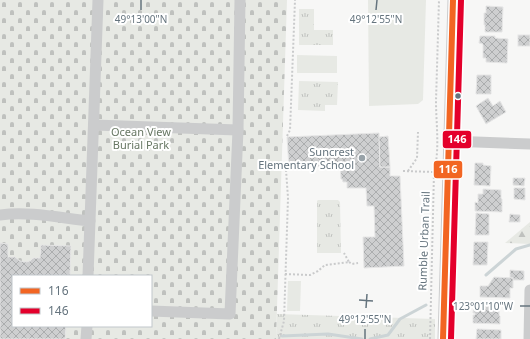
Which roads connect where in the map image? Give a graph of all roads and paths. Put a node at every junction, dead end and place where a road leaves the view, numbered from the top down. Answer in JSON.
{"nodes":[{"id":1,"x":98,"y":0,"type":"edge"},
{"id":2,"x":240,"y":0,"type":"edge"},
{"id":3,"x":295,"y":0,"type":"edge"},
{"id":4,"x":439,"y":0,"type":"edge"},
{"id":5,"x":453,"y":0,"type":"edge"},
{"id":6,"x":94,"y":125,"type":"junction"},
{"id":7,"x":238,"y":130,"type":"junction"},
{"id":8,"x":418,"y":132,"type":"dead end"},
{"id":9,"x":287,"y":136,"type":"dead end"},
{"id":10,"x":449,"y":141,"type":"junction"},
{"id":11,"x":530,"y":144,"type":"edge"},
{"id":12,"x":286,"y":170,"type":"dead end"},
{"id":13,"x":403,"y":171,"type":"dead end"},
{"id":14,"x":408,"y":171,"type":"junction"},
{"id":15,"x":434,"y":172,"type":"junction"},
{"id":16,"x":0,"y":215,"type":"edge"},
{"id":17,"x":90,"y":221,"type":"junction"},
{"id":18,"x":344,"y":253,"type":"dead end"},
{"id":19,"x":349,"y":262,"type":"junction"},
{"id":20,"x":358,"y":263,"type":"dead end"},
{"id":21,"x":285,"y":274,"type":"junction"},
{"id":22,"x":88,"y":275,"type":"edge"},
{"id":23,"x":530,"y":290,"type":"edge"},
{"id":24,"x":152,"y":311,"type":"edge"},
{"id":25,"x":86,"y":327,"type":"edge"},
{"id":26,"x":86,"y":339,"type":"edge"},
{"id":27,"x":279,"y":339,"type":"edge"},
{"id":28,"x":430,"y":339,"type":"edge"},
{"id":29,"x":443,"y":339,"type":"edge"},
{"id":30,"x":529,"y":339,"type":"edge"}],
"edges":[{"from":1,"to":6,"type":"street"},
{"from":2,"to":7,"type":"street"},
{"from":3,"to":9,"type":"path"},
{"from":4,"to":15,"type":"path","name":"Rumble Urban Trail"},
{"from":5,"to":10,"type":"street"},
{"from":6,"to":7,"type":"street"},
{"from":6,"to":17,"type":"street"},
{"from":7,"to":24,"type":"street"},
{"from":8,"to":14,"type":"path"},
{"from":10,"to":11,"type":"street"},
{"from":10,"to":29,"type":"street"},
{"from":12,"to":21,"type":"path"},
{"from":13,"to":14,"type":"path"},
{"from":14,"to":15,"type":"path"},
{"from":15,"to":28,"type":"path","name":"Rumble Urban Trail"},
{"from":16,"to":17,"type":"street"},
{"from":17,"to":22,"type":"street"},
{"from":18,"to":19,"type":"path"},
{"from":19,"to":20,"type":"path"},
{"from":19,"to":21,"type":"path"},
{"from":21,"to":27,"type":"path"},
{"from":23,"to":30,"type":"street"},
{"from":25,"to":26,"type":"street"}]}
